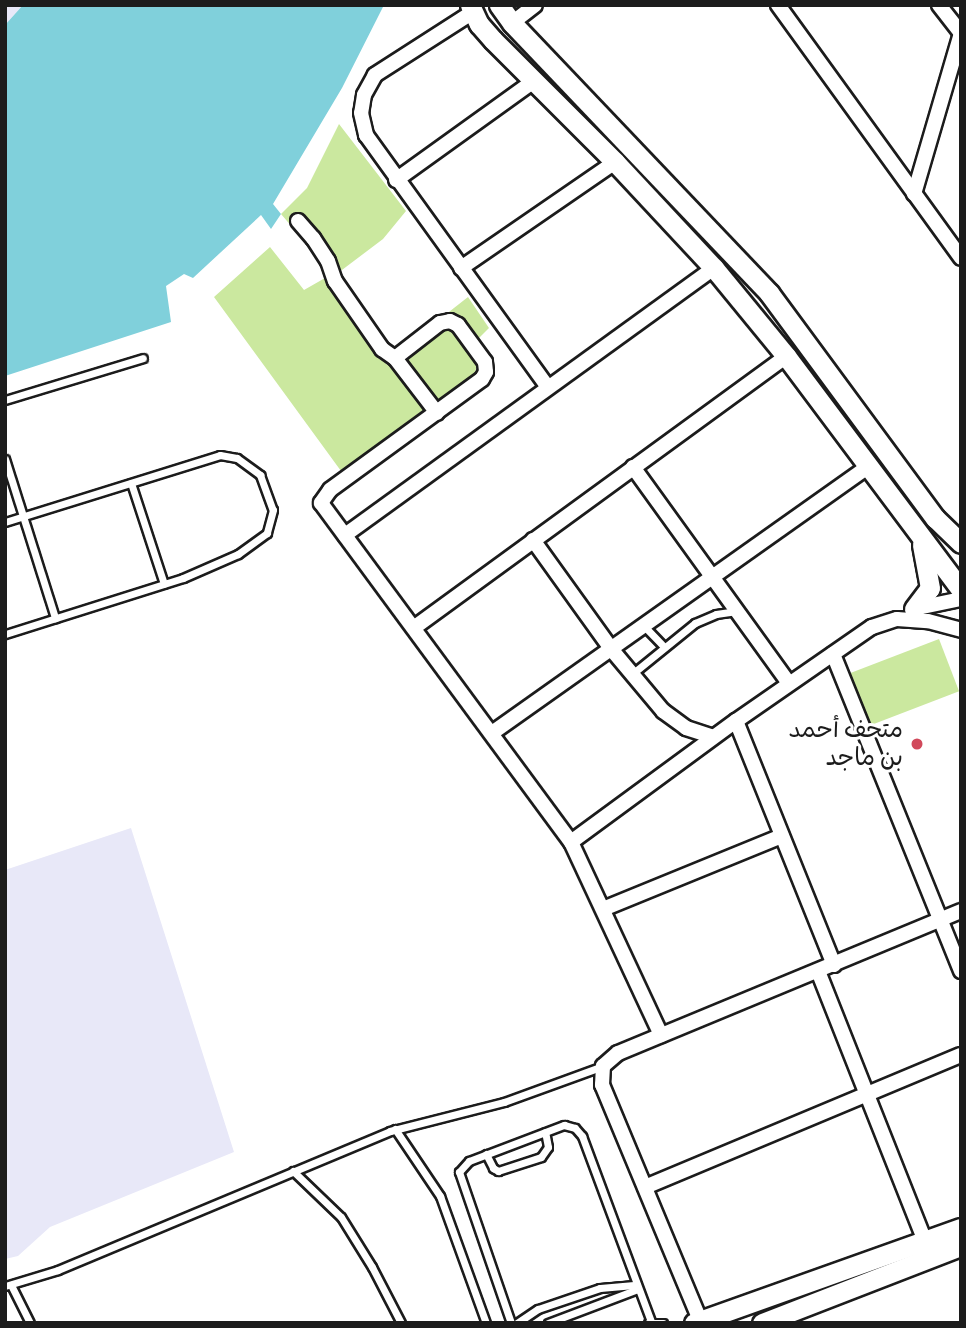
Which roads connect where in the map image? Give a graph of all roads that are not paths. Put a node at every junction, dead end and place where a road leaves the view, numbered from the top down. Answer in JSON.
{"nodes":[{"id":1,"x":499,"y":5,"type":"edge"},
{"id":2,"x":535,"y":5,"type":"edge"},
{"id":3,"x":778,"y":5,"type":"edge"},
{"id":4,"x":939,"y":5,"type":"edge"},
{"id":5,"x":471,"y":8,"type":"edge"},
{"id":6,"x":512,"y":23,"type":"junction"},
{"id":7,"x":961,"y":33,"type":"edge"},
{"id":8,"x":566,"y":79,"type":"junction"},
{"id":9,"x":534,"y":80,"type":"junction"},
{"id":10,"x":549,"y":95,"type":"junction"},
{"id":11,"x":615,"y":162,"type":"junction"},
{"id":12,"x":396,"y":180,"type":"junction"},
{"id":13,"x":914,"y":194,"type":"junction"},
{"id":14,"x":298,"y":221,"type":"dead end"},
{"id":15,"x":961,"y":258,"type":"edge"},
{"id":16,"x":461,"y":268,"type":"junction"},
{"id":17,"x":714,"y":268,"type":"junction"},
{"id":18,"x":786,"y":356,"type":"junction"},
{"id":19,"x":144,"y":358,"type":"dead end"},
{"id":20,"x":395,"y":358,"type":"junction"},
{"id":21,"x":548,"y":387,"type":"junction"},
{"id":22,"x":5,"y":400,"type":"edge"},
{"id":23,"x":438,"y":413,"type":"junction"},
{"id":24,"x":5,"y":459,"type":"edge"},
{"id":25,"x":633,"y":467,"type":"junction"},
{"id":26,"x":867,"y":467,"type":"junction"},
{"id":27,"x":131,"y":483,"type":"junction"},
{"id":28,"x":23,"y":516,"type":"junction"},
{"id":29,"x":5,"y":522,"type":"edge"},
{"id":30,"x":345,"y":535,"type":"junction"},
{"id":31,"x":920,"y":537,"type":"junction"},
{"id":32,"x":533,"y":540,"type":"junction"},
{"id":33,"x":961,"y":543,"type":"edge"},
{"id":34,"x":712,"y":576,"type":"junction"},
{"id":35,"x":164,"y":584,"type":"junction"},
{"id":36,"x":961,"y":590,"type":"edge"},
{"id":37,"x":961,"y":599,"type":"edge"},
{"id":38,"x":914,"y":608,"type":"junction"},
{"id":39,"x":737,"y":611,"type":"junction"},
{"id":40,"x":55,"y":618,"type":"junction"},
{"id":41,"x":897,"y":619,"type":"junction"},
{"id":42,"x":644,"y":626,"type":"junction"},
{"id":43,"x":415,"y":627,"type":"junction"},
{"id":44,"x":961,"y":630,"type":"edge"},
{"id":45,"x":5,"y":634,"type":"edge"},
{"id":46,"x":664,"y":647,"type":"junction"},
{"id":47,"x":612,"y":650,"type":"junction"},
{"id":48,"x":833,"y":654,"type":"junction"},
{"id":49,"x":632,"y":674,"type":"junction"},
{"id":50,"x":789,"y":683,"type":"junction"},
{"id":51,"x":736,"y":721,"type":"junction"},
{"id":52,"x":492,"y":733,"type":"junction"},
{"id":53,"x":713,"y":737,"type":"junction"},
{"id":54,"x":782,"y":836,"type":"junction"},
{"id":55,"x":571,"y":842,"type":"junction"},
{"id":56,"x":603,"y":909,"type":"junction"},
{"id":57,"x":961,"y":911,"type":"edge"},
{"id":58,"x":941,"y":920,"type":"junction"},
{"id":59,"x":834,"y":965,"type":"junction"},
{"id":60,"x":818,"y":971,"type":"junction"},
{"id":61,"x":961,"y":971,"type":"edge"},
{"id":62,"x":661,"y":1035,"type":"junction"},
{"id":63,"x":961,"y":1055,"type":"edge"},
{"id":64,"x":603,"y":1066,"type":"junction"},
{"id":65,"x":864,"y":1093,"type":"junction"},
{"id":66,"x":395,"y":1129,"type":"junction"},
{"id":67,"x":545,"y":1132,"type":"junction"},
{"id":68,"x":486,"y":1154,"type":"junction"},
{"id":69,"x":293,"y":1171,"type":"junction"},
{"id":70,"x":645,"y":1187,"type":"junction"},
{"id":71,"x":961,"y":1228,"type":"edge"},
{"id":72,"x":925,"y":1241,"type":"junction"},
{"id":73,"x":961,"y":1246,"type":"edge"},
{"id":74,"x":8,"y":1285,"type":"edge"},
{"id":75,"x":637,"y":1287,"type":"junction"},
{"id":76,"x":650,"y":1322,"type":"edge"},
{"id":77,"x":697,"y":1322,"type":"edge"},
{"id":78,"x":30,"y":1323,"type":"edge"},
{"id":79,"x":401,"y":1323,"type":"edge"},
{"id":80,"x":486,"y":1323,"type":"edge"},
{"id":81,"x":510,"y":1323,"type":"edge"},
{"id":82,"x":517,"y":1323,"type":"edge"},
{"id":83,"x":548,"y":1323,"type":"edge"},
{"id":84,"x":663,"y":1323,"type":"edge"},
{"id":85,"x":762,"y":1323,"type":"edge"}],
"edges":[{"from":1,"to":6,"type":"street"},
{"from":2,"to":6,"type":"street"},
{"from":3,"to":13,"type":"street"},
{"from":4,"to":7,"type":"street"},
{"from":5,"to":9,"type":"street"},
{"from":5,"to":12,"type":"street"},
{"from":6,"to":8,"type":"street"},
{"from":7,"to":13,"type":"street"},
{"from":8,"to":10,"type":"street"},
{"from":8,"to":33,"type":"street"},
{"from":9,"to":10,"type":"street"},
{"from":9,"to":12,"type":"street"},
{"from":10,"to":11,"type":"street"},
{"from":11,"to":16,"type":"street"},
{"from":11,"to":17,"type":"street"},
{"from":12,"to":16,"type":"street"},
{"from":13,"to":15,"type":"street"},
{"from":14,"to":20,"type":"street"},
{"from":16,"to":21,"type":"street"},
{"from":17,"to":18,"type":"street"},
{"from":17,"to":21,"type":"street"},
{"from":18,"to":25,"type":"street"},
{"from":18,"to":26,"type":"street"},
{"from":19,"to":22,"type":"lane"},
{"from":20,"to":23,"type":"street"},
{"from":20,"to":23,"type":"street"},
{"from":21,"to":30,"type":"street"},
{"from":23,"to":30,"type":"street"},
{"from":24,"to":28,"type":"lane"},
{"from":25,"to":32,"type":"street"},
{"from":25,"to":34,"type":"street"},
{"from":26,"to":31,"type":"street"},
{"from":26,"to":34,"type":"street"},
{"from":27,"to":28,"type":"lane"},
{"from":27,"to":35,"type":"lane"},
{"from":27,"to":35,"type":"lane"},
{"from":28,"to":29,"type":"lane"},
{"from":28,"to":40,"type":"lane"},
{"from":30,"to":43,"type":"street"},
{"from":31,"to":36,"type":"street"},
{"from":31,"to":38,"type":"street"},
{"from":32,"to":43,"type":"street"},
{"from":32,"to":47,"type":"street"},
{"from":34,"to":39,"type":"street"},
{"from":34,"to":42,"type":"street"},
{"from":35,"to":40,"type":"lane"},
{"from":37,"to":38,"type":"street"},
{"from":38,"to":41,"type":"street"},
{"from":39,"to":46,"type":"lane"},
{"from":39,"to":50,"type":"street"},
{"from":40,"to":45,"type":"lane"},
{"from":41,"to":44,"type":"street"},
{"from":41,"to":48,"type":"street"},
{"from":42,"to":46,"type":"lane"},
{"from":42,"to":47,"type":"street"},
{"from":43,"to":52,"type":"street"},
{"from":46,"to":49,"type":"lane"},
{"from":47,"to":49,"type":"street"},
{"from":47,"to":52,"type":"street"},
{"from":48,"to":50,"type":"street"},
{"from":48,"to":58,"type":"street"},
{"from":49,"to":53,"type":"street"},
{"from":50,"to":51,"type":"street"},
{"from":51,"to":53,"type":"street"},
{"from":51,"to":54,"type":"street"},
{"from":52,"to":55,"type":"street"},
{"from":53,"to":55,"type":"street"},
{"from":54,"to":56,"type":"street"},
{"from":54,"to":59,"type":"street"},
{"from":55,"to":56,"type":"street"},
{"from":56,"to":62,"type":"street"},
{"from":57,"to":58,"type":"street"},
{"from":58,"to":59,"type":"street"},
{"from":58,"to":61,"type":"street"},
{"from":59,"to":60,"type":"street"},
{"from":60,"to":62,"type":"street"},
{"from":60,"to":65,"type":"street"},
{"from":62,"to":64,"type":"street"},
{"from":63,"to":65,"type":"street"},
{"from":64,"to":66,"type":"lane"},
{"from":64,"to":70,"type":"street"},
{"from":65,"to":70,"type":"street"},
{"from":65,"to":72,"type":"street"},
{"from":66,"to":69,"type":"lane"},
{"from":66,"to":80,"type":"lane"},
{"from":67,"to":68,"type":"lane"},
{"from":67,"to":68,"type":"lane"},
{"from":67,"to":75,"type":"lane"},
{"from":68,"to":81,"type":"lane"},
{"from":69,"to":74,"type":"lane"},
{"from":69,"to":79,"type":"lane"},
{"from":70,"to":77,"type":"street"},
{"from":71,"to":72,"type":"street"},
{"from":72,"to":77,"type":"street"},
{"from":73,"to":85,"type":"street"},
{"from":74,"to":78,"type":"lane"},
{"from":75,"to":76,"type":"lane"},
{"from":75,"to":82,"type":"lane"},
{"from":75,"to":83,"type":"lane"},
{"from":76,"to":84,"type":"lane"}]}
